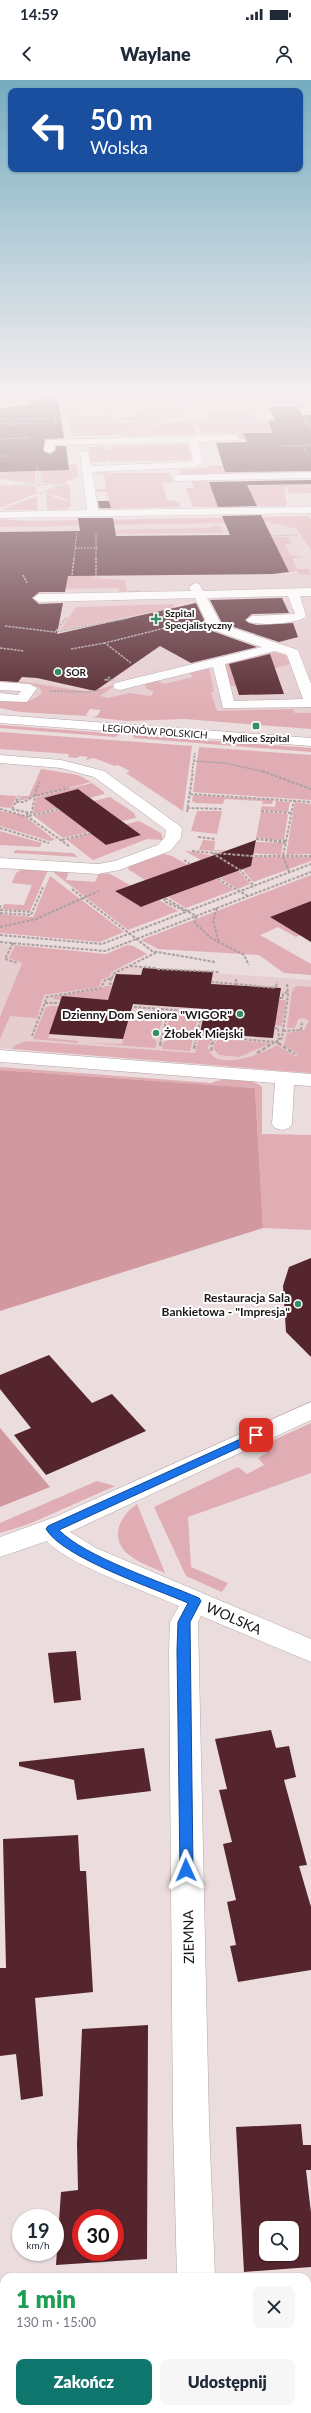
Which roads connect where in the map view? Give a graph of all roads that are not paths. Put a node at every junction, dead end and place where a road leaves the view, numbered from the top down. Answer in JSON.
{"nodes":[{"id":1,"x":91,"y":502,"type":"edge"},
{"id":2,"x":311,"y":510,"type":"edge"},
{"id":3,"x":93,"y":513,"type":"junction"},
{"id":4,"x":0,"y":515,"type":"edge"},
{"id":5,"x":197,"y":591,"type":"junction"},
{"id":6,"x":311,"y":592,"type":"edge"},
{"id":7,"x":292,"y":593,"type":"junction"},
{"id":8,"x":39,"y":598,"type":"dead end"},
{"id":9,"x":252,"y":620,"type":"dead end"},
{"id":10,"x":276,"y":647,"type":"junction"},
{"id":11,"x":218,"y":661,"type":"junction"},
{"id":12,"x":117,"y":683,"type":"road end"},
{"id":13,"x":0,"y":686,"type":"edge"},
{"id":14,"x":0,"y":697,"type":"edge"},
{"id":15,"x":311,"y":703,"type":"edge"},
{"id":16,"x":0,"y":719,"type":"edge"},
{"id":17,"x":311,"y":742,"type":"edge"},
{"id":18,"x":0,"y":759,"type":"edge"},
{"id":19,"x":0,"y":863,"type":"edge"},
{"id":20,"x":0,"y":1056,"type":"edge"},
{"id":21,"x":285,"y":1079,"type":"junction"},
{"id":22,"x":311,"y":1080,"type":"edge"},
{"id":23,"x":282,"y":1124,"type":"dead end"},
{"id":24,"x":311,"y":1410,"type":"edge"},
{"id":25,"x":52,"y":1529,"type":"junction"},
{"id":26,"x":0,"y":1547,"type":"edge"},
{"id":27,"x":195,"y":1601,"type":"junction"},
{"id":28,"x":311,"y":1651,"type":"edge"},
{"id":29,"x":196,"y":2273,"type":"edge"}],
"edges":[{"from":1,"to":3,"type":"street"},
{"from":2,"to":3,"type":"street"},
{"from":3,"to":4,"type":"street"},
{"from":5,"to":7,"type":"street"},
{"from":5,"to":8,"type":"street"},
{"from":5,"to":10,"type":"street"},
{"from":6,"to":7,"type":"street"},
{"from":7,"to":9,"type":"street"},
{"from":10,"to":11,"type":"street"},
{"from":10,"to":15,"type":"street"},
{"from":11,"to":12,"type":"street"},
{"from":11,"to":15,"type":"street"},
{"from":13,"to":14,"type":"street"},
{"from":16,"to":17,"type":"street","name":"LEGIONÓW POLSKICH"},
{"from":18,"to":19,"type":"street"},
{"from":20,"to":21,"type":"street"},
{"from":21,"to":22,"type":"street"},
{"from":21,"to":23,"type":"street"},
{"from":24,"to":25,"type":"street"},
{"from":25,"to":26,"type":"street"},
{"from":25,"to":27,"type":"street","name":"WOLSKA"},
{"from":27,"to":28,"type":"street","name":"WOLSKA"},
{"from":27,"to":29,"type":"street","name":"ZIEMNA"}]}
